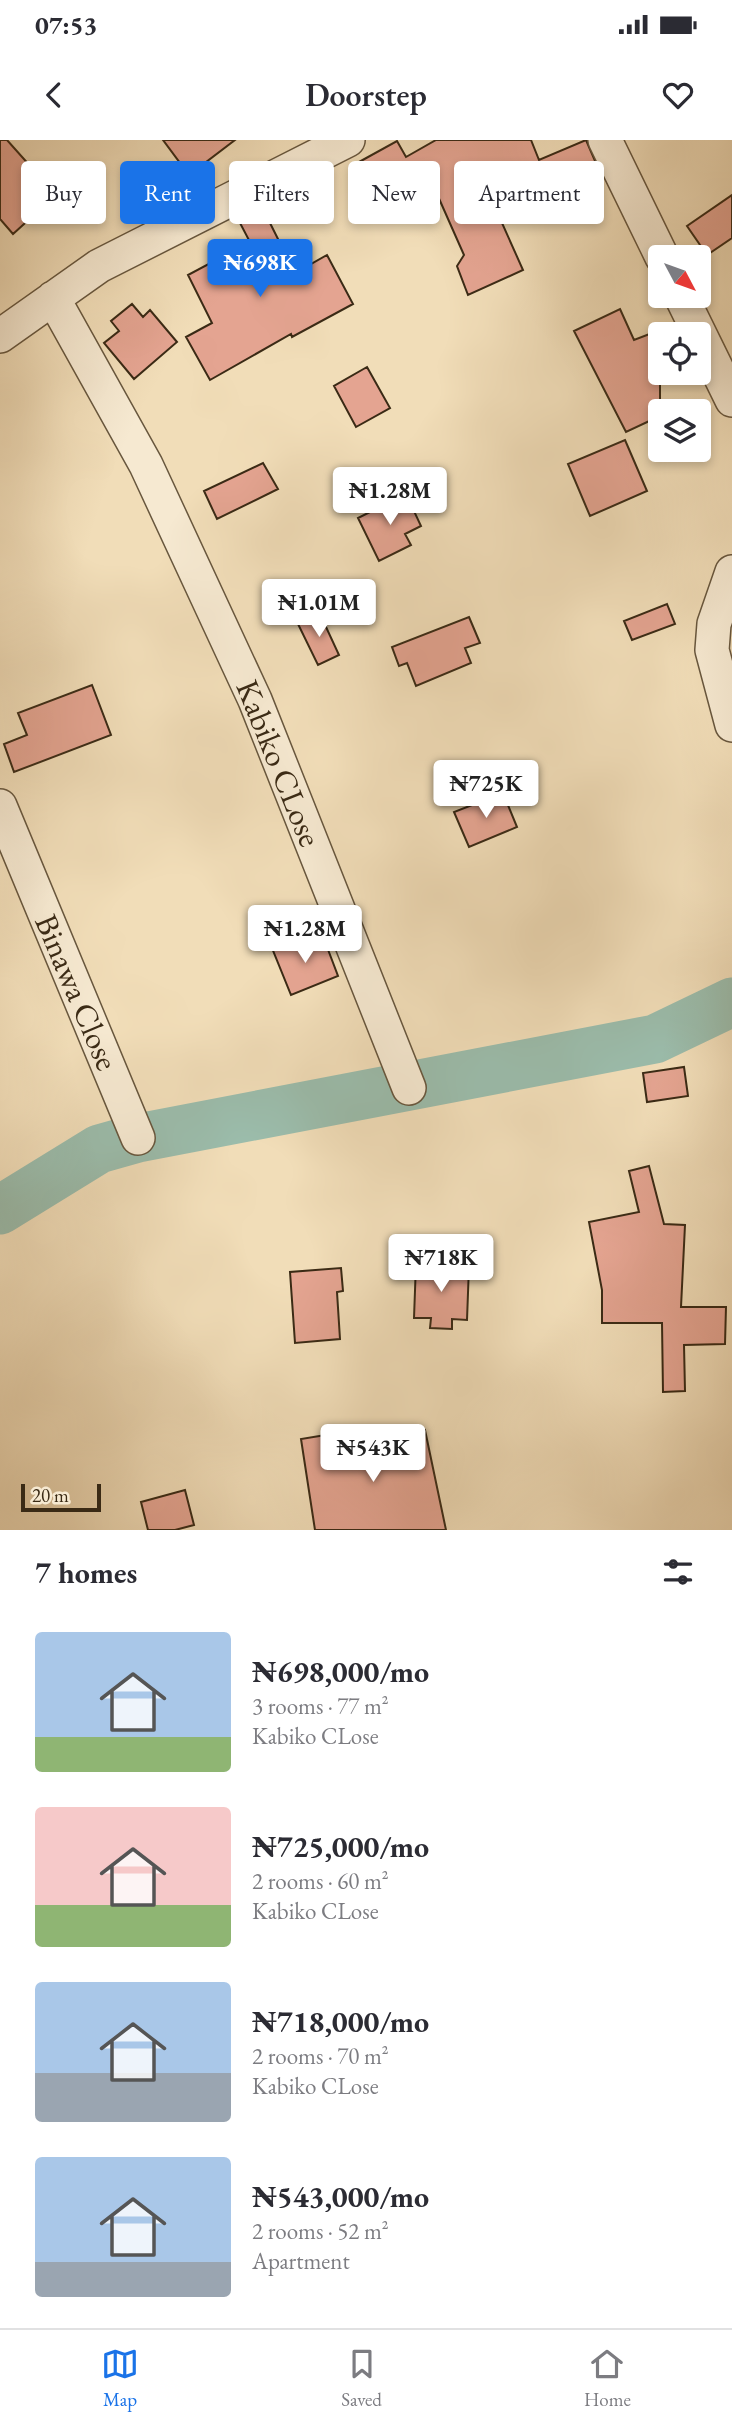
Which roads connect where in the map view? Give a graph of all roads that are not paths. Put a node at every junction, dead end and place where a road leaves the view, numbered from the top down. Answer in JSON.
{"nodes":[{"id":1,"x":348,"y":140,"type":"edge"},
{"id":2,"x":605,"y":140,"type":"edge"},
{"id":3,"x":656,"y":245,"type":"edge"},
{"id":4,"x":53,"y":298,"type":"junction"},
{"id":5,"x":687,"y":308,"type":"edge"},
{"id":6,"x":0,"y":336,"type":"edge"},
{"id":7,"x":732,"y":400,"type":"edge"},
{"id":8,"x":732,"y":572,"type":"edge"},
{"id":9,"x":732,"y":725,"type":"edge"},
{"id":10,"x":0,"y":806,"type":"edge"},
{"id":11,"x":409,"y":1088,"type":"dead end"},
{"id":12,"x":138,"y":1138,"type":"dead end"}],
"edges":[{"from":1,"to":4,"type":"street"},
{"from":2,"to":3,"type":"street"},
{"from":4,"to":6,"type":"street"},
{"from":4,"to":11,"type":"street","name":"Kabiko CLose"},
{"from":5,"to":7,"type":"street"},
{"from":8,"to":9,"type":"street"},
{"from":10,"to":12,"type":"street","name":"Binawa Close"}]}
